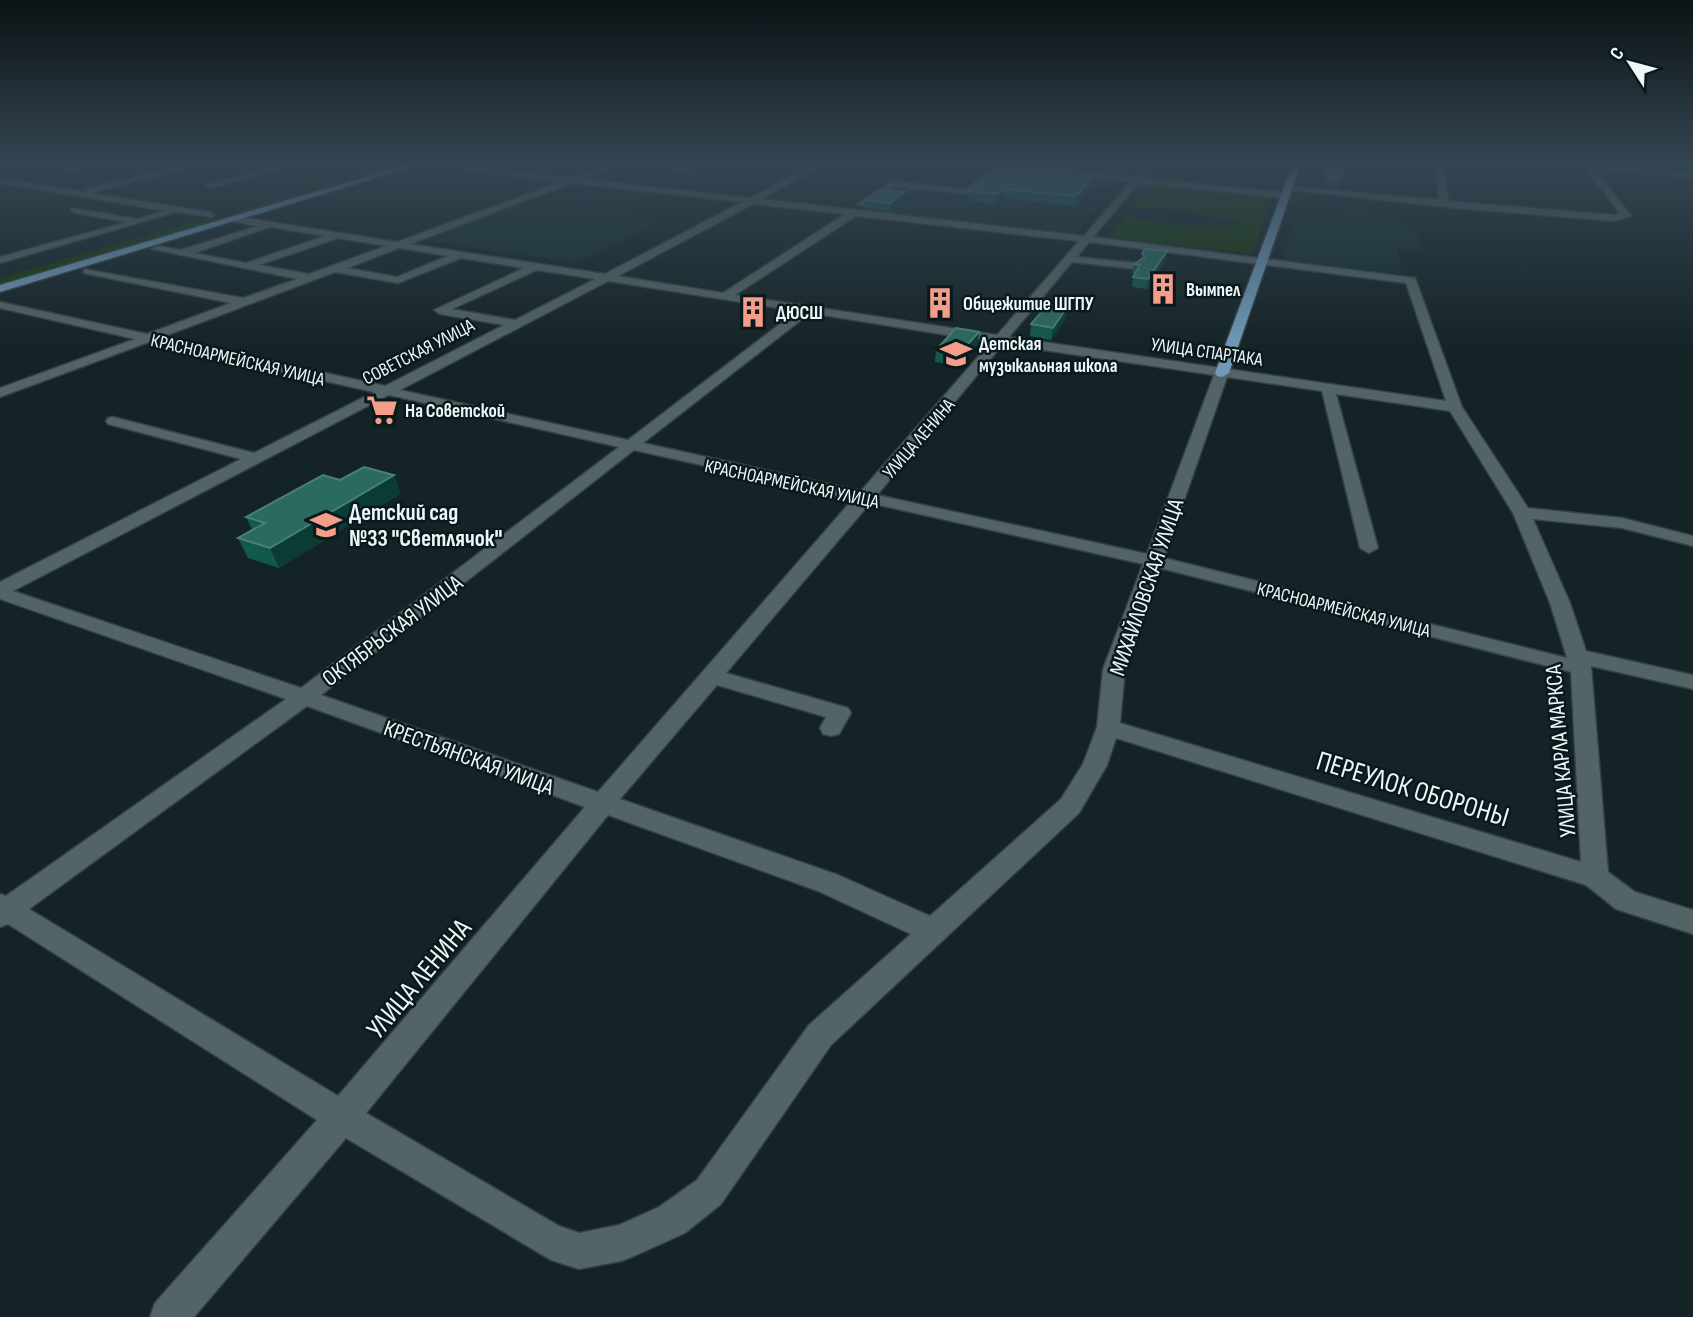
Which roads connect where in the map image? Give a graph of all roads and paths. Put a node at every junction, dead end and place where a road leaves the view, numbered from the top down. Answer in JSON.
{"nodes":[{"id":1,"x":116,"y":227,"type":"edge"},
{"id":2,"x":206,"y":227,"type":"edge"},
{"id":3,"x":263,"y":227,"type":"edge"},
{"id":4,"x":288,"y":227,"type":"edge"},
{"id":5,"x":445,"y":227,"type":"edge"},
{"id":6,"x":702,"y":227,"type":"edge"},
{"id":7,"x":829,"y":227,"type":"edge"},
{"id":8,"x":977,"y":227,"type":"edge"},
{"id":9,"x":1098,"y":227,"type":"edge"},
{"id":10,"x":1273,"y":227,"type":"edge"},
{"id":11,"x":339,"y":235,"type":"junction"},
{"id":12,"x":1087,"y":240,"type":"junction"},
{"id":13,"x":400,"y":244,"type":"junction"},
{"id":14,"x":157,"y":249,"type":"dead end"},
{"id":15,"x":181,"y":253,"type":"junction"},
{"id":16,"x":463,"y":254,"type":"junction"},
{"id":17,"x":1071,"y":258,"type":"junction"},
{"id":18,"x":0,"y":260,"type":"edge"},
{"id":19,"x":1262,"y":262,"type":"junction"},
{"id":20,"x":247,"y":266,"type":"junction"},
{"id":21,"x":538,"y":266,"type":"junction"},
{"id":22,"x":1136,"y":266,"type":"edge"},
{"id":23,"x":334,"y":269,"type":"junction"},
{"id":24,"x":88,"y":271,"type":"dead end"},
{"id":25,"x":608,"y":277,"type":"junction"},
{"id":26,"x":310,"y":278,"type":"junction"},
{"id":27,"x":0,"y":289,"type":"edge"},
{"id":28,"x":727,"y":295,"type":"junction"},
{"id":29,"x":245,"y":302,"type":"junction"},
{"id":30,"x":0,"y":305,"type":"edge"},
{"id":31,"x":809,"y":308,"type":"junction"},
{"id":32,"x":516,"y":324,"type":"junction"},
{"id":33,"x":146,"y":339,"type":"junction"},
{"id":34,"x":1002,"y":340,"type":"junction"},
{"id":35,"x":1222,"y":373,"type":"junction"},
{"id":36,"x":1328,"y":388,"type":"junction"},
{"id":37,"x":382,"y":391,"type":"junction"},
{"id":38,"x":0,"y":393,"type":"edge"},
{"id":39,"x":1455,"y":407,"type":"junction"},
{"id":40,"x":113,"y":421,"type":"dead end"},
{"id":41,"x":631,"y":447,"type":"junction"},
{"id":42,"x":254,"y":458,"type":"junction"},
{"id":43,"x":866,"y":499,"type":"junction"},
{"id":44,"x":1522,"y":513,"type":"junction"},
{"id":45,"x":1693,"y":541,"type":"edge"},
{"id":46,"x":1369,"y":548,"type":"dead end"},
{"id":47,"x":1153,"y":561,"type":"junction"},
{"id":48,"x":0,"y":591,"type":"edge"},
{"id":49,"x":1579,"y":662,"type":"junction"},
{"id":50,"x":712,"y":677,"type":"junction"},
{"id":51,"x":1693,"y":682,"type":"edge"},
{"id":52,"x":304,"y":697,"type":"junction"},
{"id":53,"x":1108,"y":727,"type":"junction"},
{"id":54,"x":831,"y":728,"type":"dead end"},
{"id":55,"x":601,"y":804,"type":"junction"},
{"id":56,"x":1595,"y":877,"type":"junction"},
{"id":57,"x":3,"y":910,"type":"edge"},
{"id":58,"x":1693,"y":922,"type":"edge"},
{"id":59,"x":934,"y":931,"type":"junction"},
{"id":60,"x":342,"y":1117,"type":"junction"},
{"id":61,"x":169,"y":1317,"type":"edge"}],
"edges":[{"from":1,"to":18,"type":"street"},
{"from":2,"to":27,"type":"main road"},
{"from":3,"to":15,"type":"street"},
{"from":4,"to":11,"type":"street","name":"УЛИЦА СПАРТАКА"},
{"from":5,"to":13,"type":"street"},
{"from":6,"to":25,"type":"street","name":"СОВЕТСКАЯ УЛИЦА"},
{"from":7,"to":28,"type":"street"},
{"from":8,"to":12,"type":"street"},
{"from":9,"to":12,"type":"street","name":"УЛИЦА ЛЕНИНА"},
{"from":10,"to":19,"type":"main road","name":"МИХАЙЛОВСКАЯ УЛИЦА"},
{"from":11,"to":13,"type":"street","name":"УЛИЦА СПАРТАКА"},
{"from":11,"to":20,"type":"street"},
{"from":12,"to":17,"type":"street","name":"УЛИЦА ЛЕНИНА"},
{"from":12,"to":19,"type":"street"},
{"from":13,"to":16,"type":"street","name":"УЛИЦА СПАРТАКА"},
{"from":13,"to":23,"type":"street"},
{"from":14,"to":15,"type":"street"},
{"from":15,"to":20,"type":"street"},
{"from":16,"to":21,"type":"street","name":"УЛИЦА СПАРТАКА"},
{"from":16,"to":23,"type":"street"},
{"from":17,"to":22,"type":"street"},
{"from":17,"to":34,"type":"street","name":"УЛИЦА ЛЕНИНА"},
{"from":19,"to":35,"type":"main road","name":"МИХАЙЛОВСКАЯ УЛИЦА"},
{"from":19,"to":39,"type":"street","name":"УЛИЦА КАРЛА МАРКСА"},
{"from":20,"to":26,"type":"street"},
{"from":21,"to":25,"type":"street","name":"УЛИЦА СПАРТАКА"},
{"from":21,"to":32,"type":"street"},
{"from":23,"to":26,"type":"street"},
{"from":24,"to":29,"type":"street"},
{"from":25,"to":28,"type":"street","name":"УЛИЦА СПАРТАКА"},
{"from":25,"to":32,"type":"street","name":"СОВЕТСКАЯ УЛИЦА"},
{"from":26,"to":29,"type":"street"},
{"from":28,"to":31,"type":"street","name":"УЛИЦА СПАРТАКА"},
{"from":29,"to":33,"type":"street"},
{"from":30,"to":33,"type":"street","name":"КРАСНОАРМЕЙСКАЯ УЛИЦА"},
{"from":31,"to":34,"type":"street","name":"УЛИЦА СПАРТАКА"},
{"from":31,"to":41,"type":"street","name":"ОКТЯБРЬСКАЯ УЛИЦА"},
{"from":32,"to":37,"type":"street","name":"СОВЕТСКАЯ УЛИЦА"},
{"from":33,"to":37,"type":"street","name":"КРАСНОАРМЕЙСКАЯ УЛИЦА"},
{"from":33,"to":38,"type":"street"},
{"from":34,"to":35,"type":"street","name":"УЛИЦА СПАРТАКА"},
{"from":34,"to":43,"type":"street","name":"УЛИЦА ЛЕНИНА"},
{"from":35,"to":36,"type":"street","name":"УЛИЦА СПАРТАКА"},
{"from":35,"to":47,"type":"street","name":"МИХАЙЛОВСКАЯ УЛИЦА"},
{"from":36,"to":39,"type":"street","name":"УЛИЦА СПАРТАКА"},
{"from":36,"to":46,"type":"street"},
{"from":37,"to":41,"type":"street","name":"КРАСНОАРМЕЙСКАЯ УЛИЦА"},
{"from":37,"to":42,"type":"street","name":"СОВЕТСКАЯ УЛИЦА"},
{"from":39,"to":44,"type":"street","name":"УЛИЦА КАРЛА МАРКСА"},
{"from":40,"to":42,"type":"street"},
{"from":41,"to":43,"type":"street","name":"КРАСНОАРМЕЙСКАЯ УЛИЦА"},
{"from":41,"to":52,"type":"street","name":"ОКТЯБРЬСКАЯ УЛИЦА"},
{"from":42,"to":48,"type":"street","name":"СОВЕТСКАЯ УЛИЦА"},
{"from":43,"to":47,"type":"street","name":"КРАСНОАРМЕЙСКАЯ УЛИЦА"},
{"from":43,"to":50,"type":"street","name":"УЛИЦА ЛЕНИНА"},
{"from":44,"to":45,"type":"street"},
{"from":44,"to":49,"type":"street","name":"УЛИЦА КАРЛА МАРКСА"},
{"from":47,"to":49,"type":"street","name":"КРАСНОАРМЕЙСКАЯ УЛИЦА"},
{"from":47,"to":53,"type":"street","name":"МИХАЙЛОВСКАЯ УЛИЦА"},
{"from":48,"to":52,"type":"street","name":"КРЕСТЬЯНСКАЯ УЛИЦА"},
{"from":49,"to":51,"type":"street","name":"КРАСНОАРМЕЙСКАЯ УЛИЦА"},
{"from":49,"to":56,"type":"street","name":"УЛИЦА КАРЛА МАРКСА"},
{"from":50,"to":54,"type":"street"},
{"from":50,"to":55,"type":"street","name":"УЛИЦА ЛЕНИНА"},
{"from":52,"to":55,"type":"street","name":"КРЕСТЬЯНСКАЯ УЛИЦА"},
{"from":52,"to":57,"type":"street","name":"ОКТЯБРЬСКАЯ УЛИЦА"},
{"from":53,"to":56,"type":"street","name":"ПЕРЕУЛОК ОБОРОНЫ"},
{"from":53,"to":59,"type":"street","name":"МИХАЙЛОВСКАЯ УЛИЦА"},
{"from":55,"to":59,"type":"street","name":"КРЕСТЬЯНСКАЯ УЛИЦА"},
{"from":55,"to":60,"type":"street","name":"УЛИЦА ЛЕНИНА"},
{"from":56,"to":58,"type":"street","name":"ПЕРЕУЛОК ОБОРОНЫ"},
{"from":57,"to":60,"type":"street","name":"МИХАЙЛОВСКАЯ УЛИЦА"},
{"from":59,"to":60,"type":"street","name":"МИХАЙЛОВСКАЯ УЛИЦА"},
{"from":60,"to":61,"type":"street","name":"УЛИЦА ЛЕНИНА"}]}
